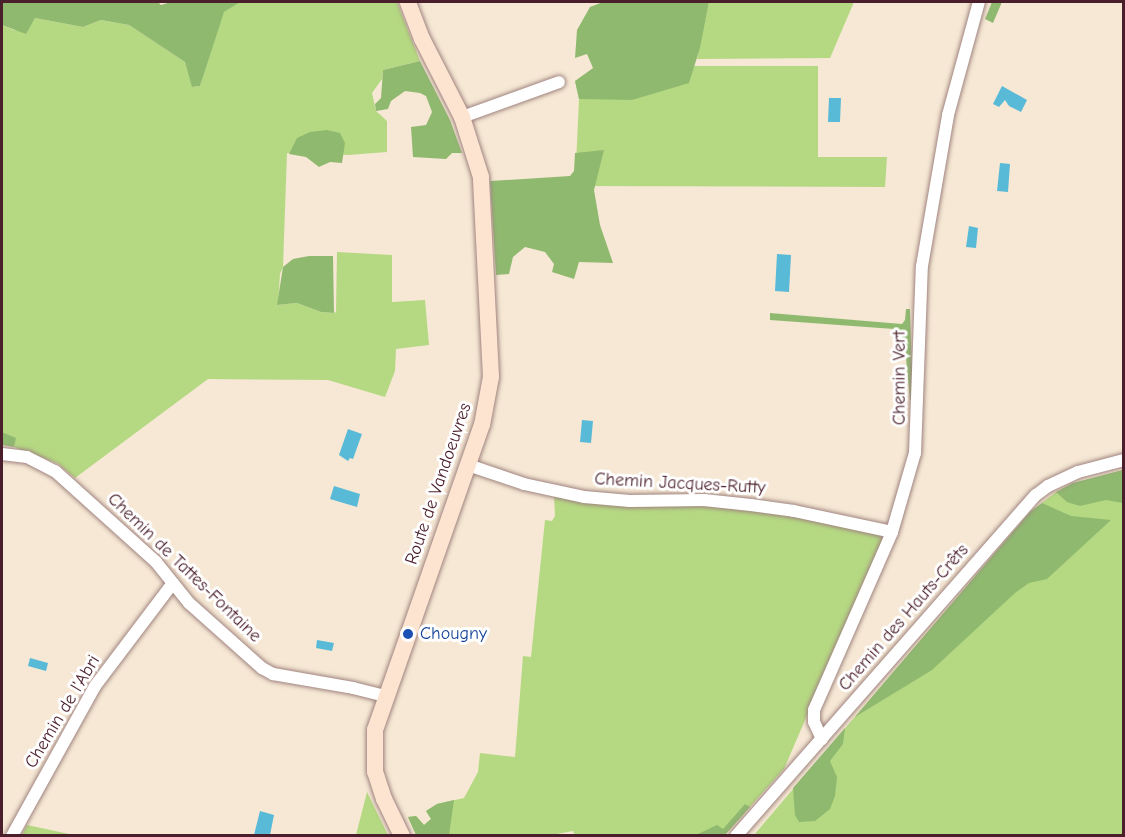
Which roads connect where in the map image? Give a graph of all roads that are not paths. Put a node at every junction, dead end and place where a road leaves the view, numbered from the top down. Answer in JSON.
{"nodes":[{"id":1,"x":408,"y":2,"type":"edge"},
{"id":2,"x":979,"y":2,"type":"edge"},
{"id":3,"x":559,"y":82,"type":"dead end"},
{"id":4,"x":462,"y":117,"type":"junction"},
{"id":5,"x":2,"y":454,"type":"edge"},
{"id":6,"x":1124,"y":460,"type":"edge"},
{"id":7,"x":468,"y":465,"type":"junction"},
{"id":8,"x":892,"y":532,"type":"junction"},
{"id":9,"x":173,"y":583,"type":"junction"},
{"id":10,"x":385,"y":696,"type":"junction"},
{"id":11,"x":822,"y":739,"type":"junction"},
{"id":12,"x":737,"y":835,"type":"edge"},
{"id":13,"x":12,"y":836,"type":"edge"},
{"id":14,"x":402,"y":836,"type":"edge"}],
"edges":[{"from":1,"to":4,"type":"main road","name":"Route de Vandoeuvres"},
{"from":2,"to":8,"type":"street","name":"Chemin Vert"},
{"from":3,"to":4,"type":"street"},
{"from":4,"to":7,"type":"main road","name":"Route de Vandoeuvres"},
{"from":5,"to":9,"type":"street","name":"Chemin de Tattes-Fontaine"},
{"from":6,"to":11,"type":"street","name":"Chemin des Hauts-Crêts"},
{"from":7,"to":8,"type":"street","name":"Chemin Jacques-Rutty"},
{"from":7,"to":10,"type":"main road","name":"Route de Vandoeuvres"},
{"from":8,"to":11,"type":"street","name":"Chemin Vert"},
{"from":9,"to":10,"type":"street","name":"Chemin de Tattes-Fontaine"},
{"from":9,"to":13,"type":"street","name":"Chemin de l'Abri"},
{"from":10,"to":14,"type":"main road","name":"Route de Vandoeuvres"},
{"from":11,"to":12,"type":"street","name":"Chemin des Hauts-Crêts"}]}
